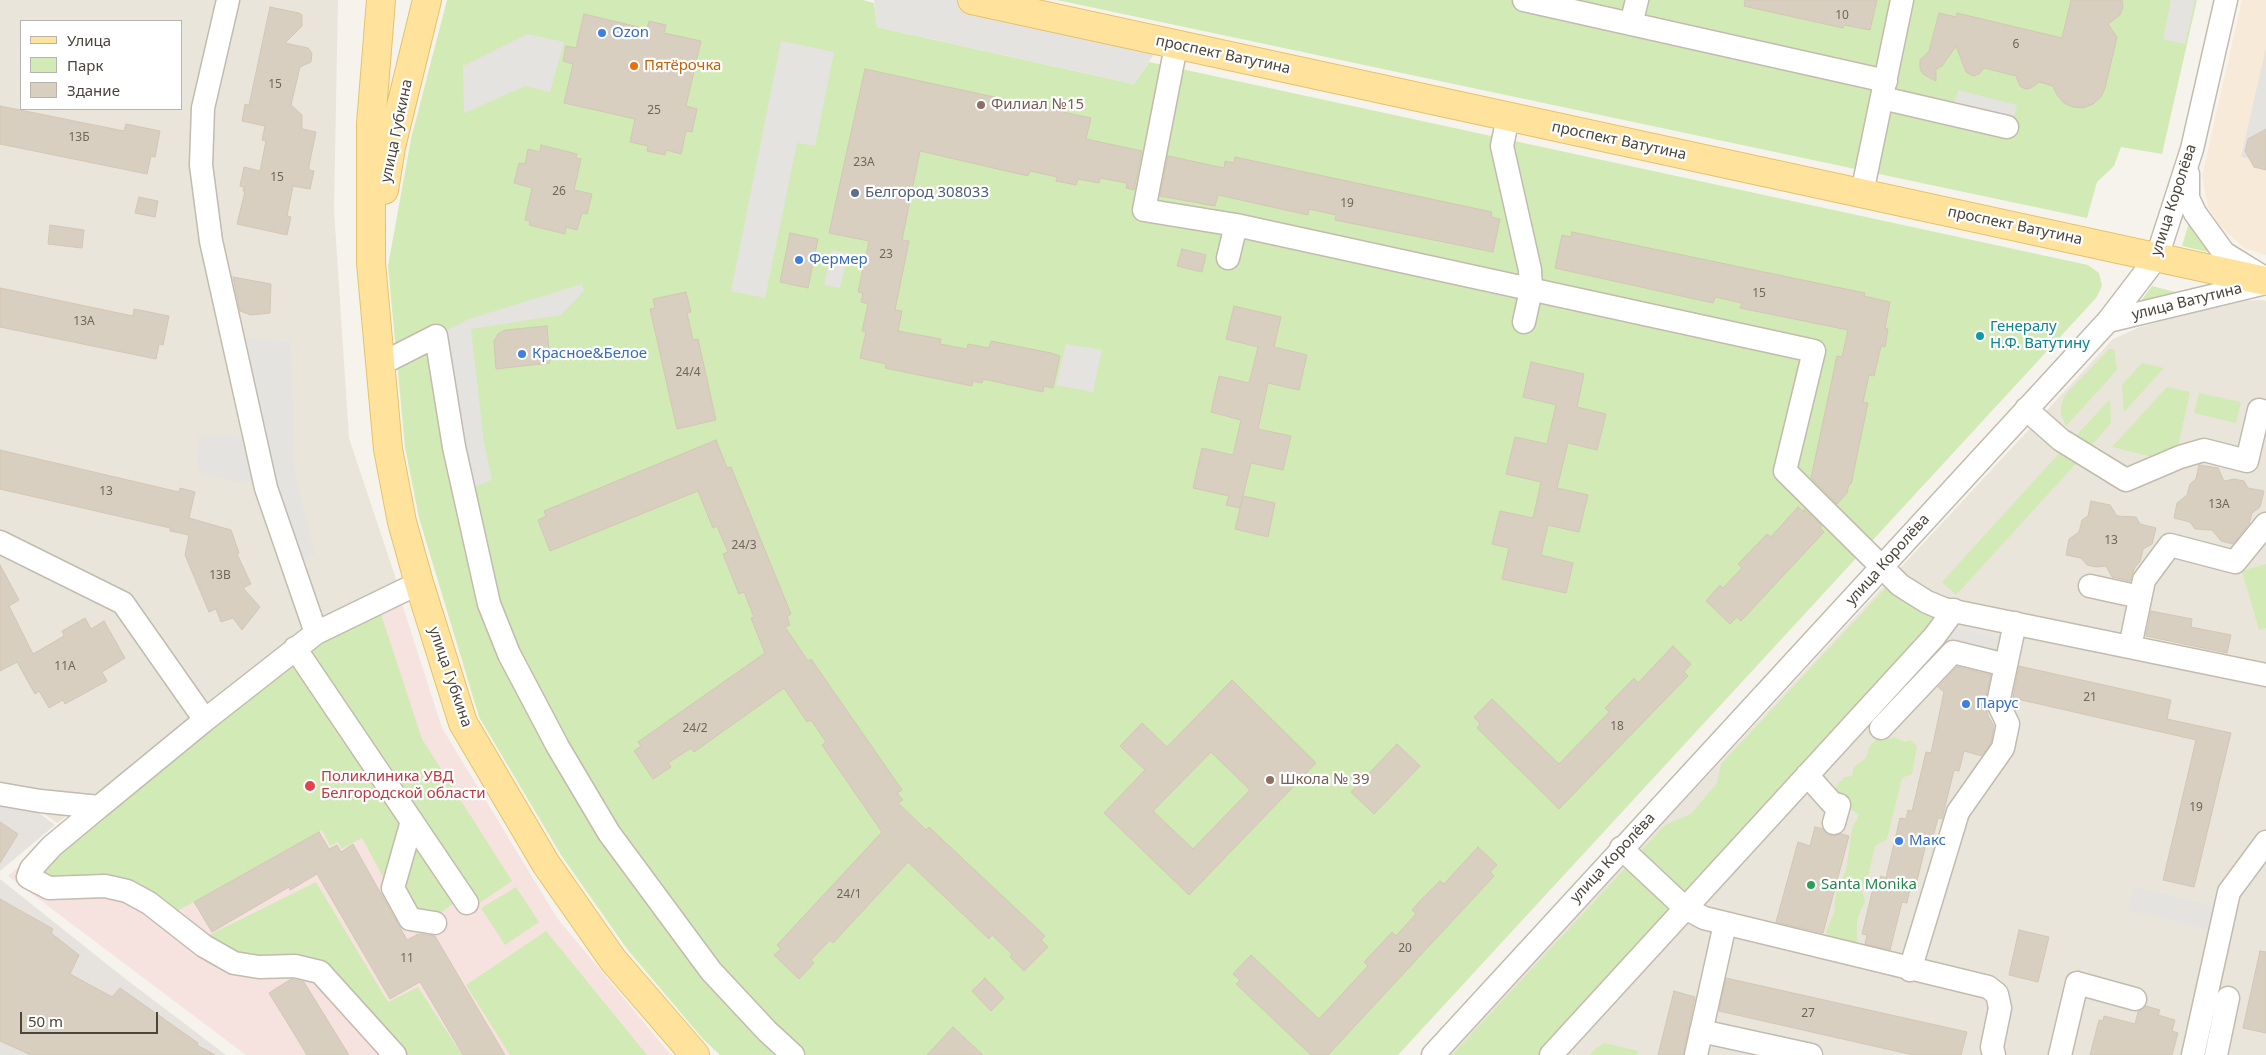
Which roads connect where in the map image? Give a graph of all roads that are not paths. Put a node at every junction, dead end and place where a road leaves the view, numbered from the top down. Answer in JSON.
{"nodes":[{"id":1,"x":228,"y":0,"type":"edge"},
{"id":2,"x":381,"y":0,"type":"edge"},
{"id":3,"x":427,"y":0,"type":"edge"},
{"id":4,"x":972,"y":0,"type":"edge"},
{"id":5,"x":1524,"y":0,"type":"edge"},
{"id":6,"x":1637,"y":0,"type":"edge"},
{"id":7,"x":1902,"y":0,"type":"edge"},
{"id":8,"x":2226,"y":0,"type":"edge"},
{"id":9,"x":1632,"y":24,"type":"junction"},
{"id":10,"x":1176,"y":46,"type":"junction"},
{"id":11,"x":1884,"y":90,"type":"junction"},
{"id":12,"x":1508,"y":117,"type":"junction"},
{"id":13,"x":2007,"y":127,"type":"dead end"},
{"id":14,"x":2188,"y":161,"type":"junction"},
{"id":15,"x":1862,"y":193,"type":"junction"},
{"id":16,"x":1236,"y":225,"type":"junction"},
{"id":17,"x":2157,"y":257,"type":"junction"},
{"id":18,"x":1228,"y":258,"type":"dead end"},
{"id":19,"x":371,"y":263,"type":"junction"},
{"id":20,"x":2266,"y":281,"type":"edge"},
{"id":21,"x":1531,"y":290,"type":"junction"},
{"id":22,"x":2108,"y":321,"type":"junction"},
{"id":23,"x":1524,"y":322,"type":"dead end"},
{"id":24,"x":379,"y":365,"type":"junction"},
{"id":25,"x":2026,"y":409,"type":"junction"},
{"id":26,"x":2266,"y":412,"type":"edge"},
{"id":27,"x":2266,"y":524,"type":"edge"},
{"id":28,"x":0,"y":542,"type":"edge"},
{"id":29,"x":1882,"y":566,"type":"junction"},
{"id":30,"x":419,"y":583,"type":"junction"},
{"id":31,"x":2090,"y":586,"type":"dead end"},
{"id":32,"x":2140,"y":597,"type":"junction"},
{"id":33,"x":1954,"y":610,"type":"junction"},
{"id":34,"x":2015,"y":623,"type":"junction"},
{"id":35,"x":316,"y":633,"type":"junction"},
{"id":36,"x":2130,"y":647,"type":"junction"},
{"id":37,"x":295,"y":648,"type":"junction"},
{"id":38,"x":2006,"y":665,"type":"junction"},
{"id":39,"x":2266,"y":675,"type":"edge"},
{"id":40,"x":204,"y":720,"type":"junction"},
{"id":41,"x":1881,"y":728,"type":"dead end"},
{"id":42,"x":1807,"y":775,"type":"junction"},
{"id":43,"x":0,"y":794,"type":"edge"},
{"id":44,"x":99,"y":807,"type":"junction"},
{"id":45,"x":412,"y":821,"type":"junction"},
{"id":46,"x":1834,"y":823,"type":"dead end"},
{"id":47,"x":2266,"y":842,"type":"edge"},
{"id":48,"x":1621,"y":848,"type":"junction"},
{"id":49,"x":467,"y":903,"type":"dead end"},
{"id":50,"x":1685,"y":908,"type":"junction"},
{"id":51,"x":435,"y":923,"type":"dead end"},
{"id":52,"x":1725,"y":924,"type":"junction"},
{"id":53,"x":1910,"y":970,"type":"junction"},
{"id":54,"x":2228,"y":998,"type":"dead end"},
{"id":55,"x":2135,"y":999,"type":"dead end"},
{"id":56,"x":1701,"y":1031,"type":"junction"},
{"id":57,"x":395,"y":1055,"type":"edge"},
{"id":58,"x":694,"y":1055,"type":"edge"},
{"id":59,"x":794,"y":1055,"type":"edge"},
{"id":60,"x":1433,"y":1055,"type":"edge"},
{"id":61,"x":1552,"y":1055,"type":"edge"},
{"id":62,"x":1696,"y":1055,"type":"edge"},
{"id":63,"x":1811,"y":1055,"type":"edge"},
{"id":64,"x":1994,"y":1055,"type":"edge"},
{"id":65,"x":2060,"y":1055,"type":"edge"},
{"id":66,"x":2194,"y":1055,"type":"edge"},
{"id":67,"x":2216,"y":1055,"type":"edge"}],
"edges":[{"from":1,"to":35,"type":"street"},
{"from":2,"to":19,"type":"main road","name":"улица Губкина"},
{"from":3,"to":19,"type":"main road","name":"улица Губкина"},
{"from":4,"to":10,"type":"main road","name":"проспект Ватутина"},
{"from":5,"to":9,"type":"street"},
{"from":6,"to":9,"type":"street"},
{"from":7,"to":11,"type":"street"},
{"from":8,"to":14,"type":"street","name":"улица Королёва"},
{"from":9,"to":11,"type":"street"},
{"from":10,"to":12,"type":"main road","name":"проспект Ватутина"},
{"from":10,"to":16,"type":"street"},
{"from":11,"to":13,"type":"street"},
{"from":11,"to":15,"type":"street"},
{"from":12,"to":15,"type":"main road","name":"проспект Ватутина"},
{"from":12,"to":21,"type":"street"},
{"from":14,"to":17,"type":"street","name":"улица Королёва"},
{"from":14,"to":20,"type":"street"},
{"from":15,"to":17,"type":"main road","name":"проспект Ватутина"},
{"from":16,"to":18,"type":"street"},
{"from":16,"to":21,"type":"street"},
{"from":17,"to":20,"type":"main road","name":"проспект Ватутина"},
{"from":17,"to":22,"type":"street","name":"улица Королёва"},
{"from":19,"to":24,"type":"main road","name":"улица Губкина"},
{"from":20,"to":22,"type":"street","name":"улица Ватутина"},
{"from":21,"to":23,"type":"street"},
{"from":21,"to":29,"type":"street"},
{"from":22,"to":25,"type":"street","name":"улица Королёва"},
{"from":24,"to":30,"type":"main road","name":"улица Губкина"},
{"from":24,"to":59,"type":"street"},
{"from":25,"to":26,"type":"street"},
{"from":25,"to":29,"type":"street","name":"улица Королёва"},
{"from":27,"to":32,"type":"street"},
{"from":28,"to":40,"type":"street"},
{"from":29,"to":33,"type":"street"},
{"from":29,"to":48,"type":"street","name":"улица Королёва"},
{"from":30,"to":35,"type":"street"},
{"from":30,"to":58,"type":"main road","name":"улица Губкина"},
{"from":31,"to":32,"type":"street"},
{"from":32,"to":36,"type":"street"},
{"from":33,"to":34,"type":"street"},
{"from":33,"to":42,"type":"street"},
{"from":34,"to":36,"type":"street"},
{"from":34,"to":38,"type":"street"},
{"from":35,"to":37,"type":"street"},
{"from":36,"to":39,"type":"street"},
{"from":37,"to":40,"type":"street"},
{"from":37,"to":45,"type":"street"},
{"from":38,"to":41,"type":"street"},
{"from":38,"to":53,"type":"street"},
{"from":40,"to":44,"type":"street"},
{"from":42,"to":46,"type":"street"},
{"from":42,"to":50,"type":"street"},
{"from":43,"to":44,"type":"street"},
{"from":44,"to":57,"type":"street"},
{"from":45,"to":49,"type":"street"},
{"from":45,"to":51,"type":"street"},
{"from":47,"to":66,"type":"street"},
{"from":48,"to":50,"type":"street"},
{"from":48,"to":60,"type":"street","name":"улица Королёва"},
{"from":50,"to":52,"type":"street"},
{"from":50,"to":61,"type":"street"},
{"from":52,"to":53,"type":"street"},
{"from":52,"to":56,"type":"street"},
{"from":53,"to":64,"type":"street"},
{"from":54,"to":67,"type":"street"},
{"from":55,"to":65,"type":"street"},
{"from":56,"to":62,"type":"street"},
{"from":56,"to":63,"type":"street"}]}
